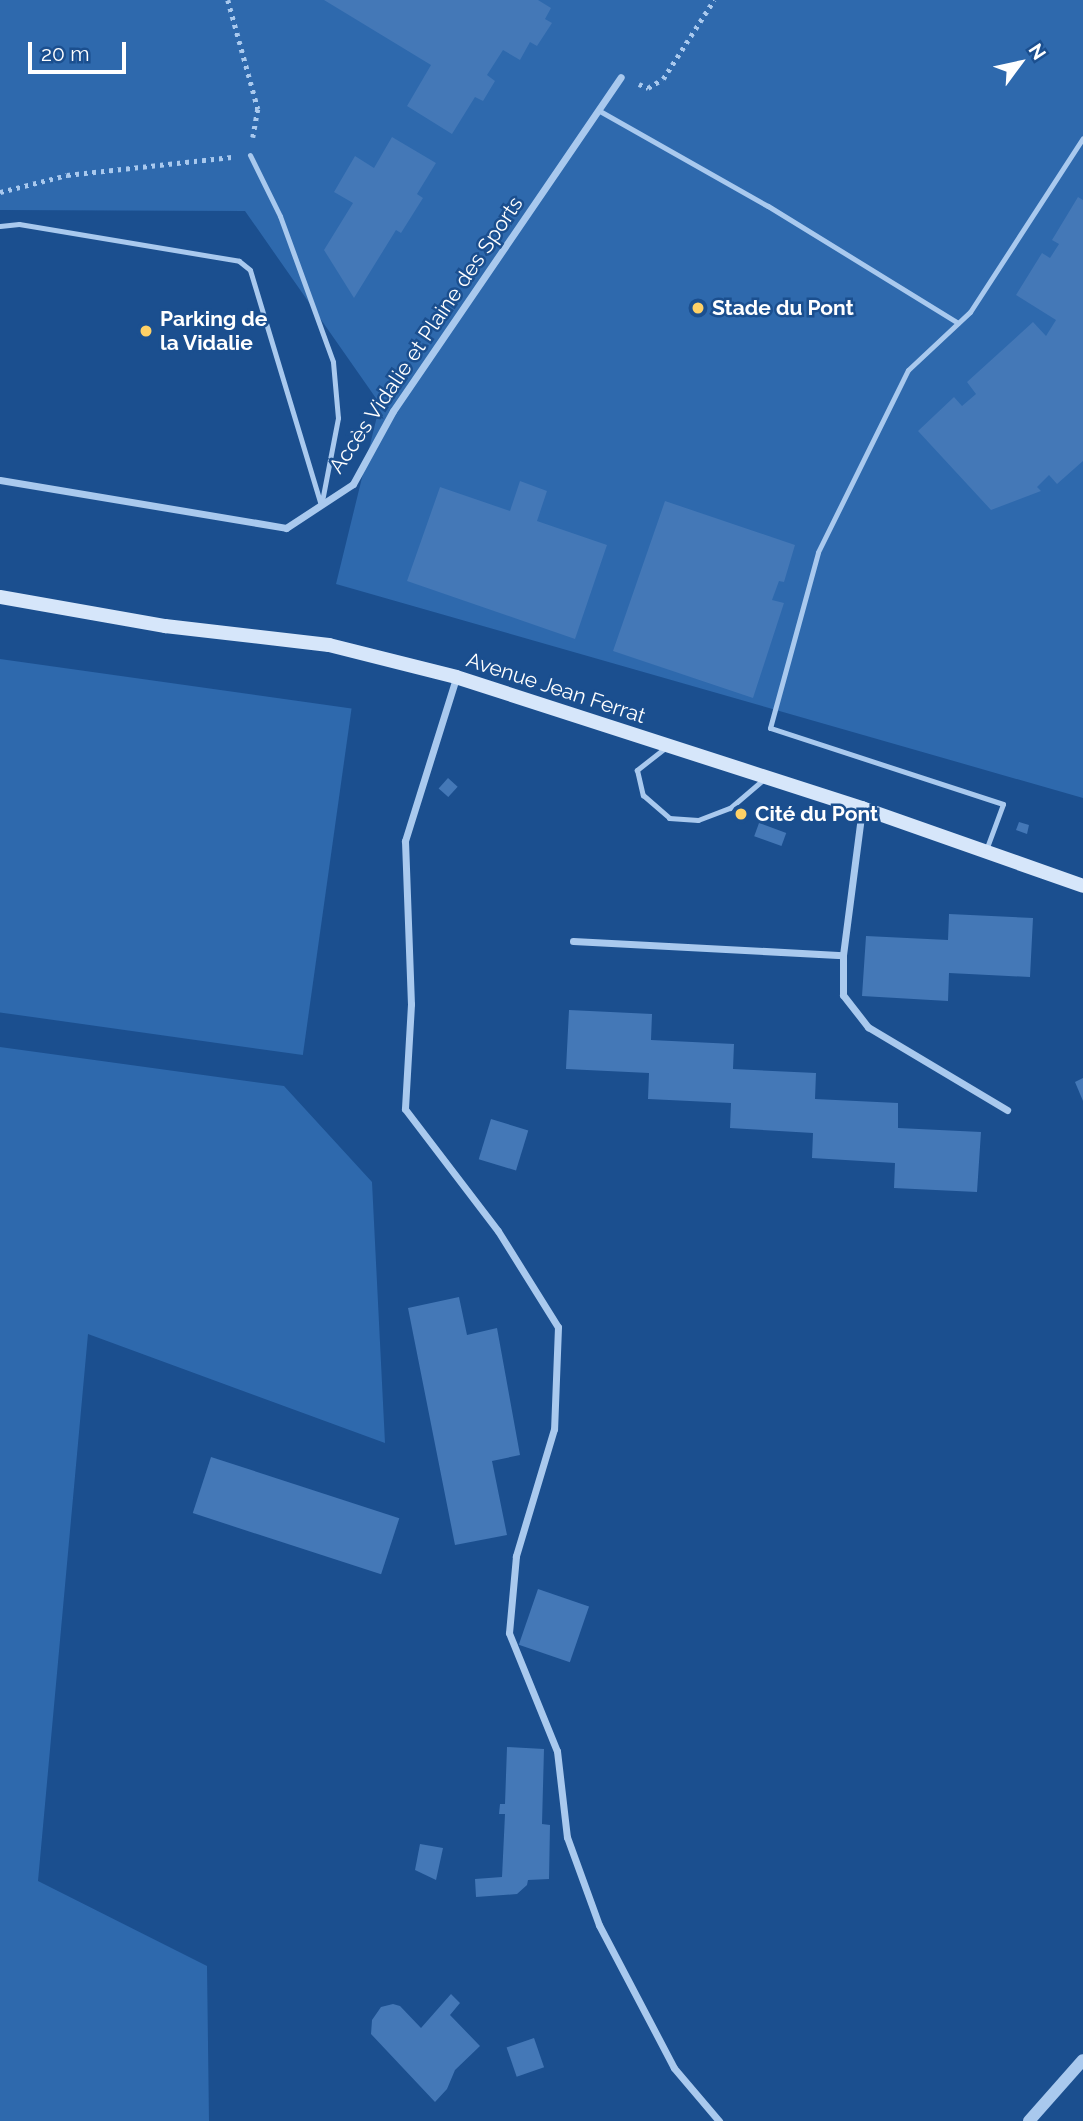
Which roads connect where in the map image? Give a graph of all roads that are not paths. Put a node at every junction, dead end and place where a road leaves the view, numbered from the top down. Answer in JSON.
{"nodes":[{"id":1,"x":621,"y":77,"type":"road end"},
{"id":2,"x":598,"y":110,"type":"junction"},
{"id":3,"x":1083,"y":138,"type":"edge"},
{"id":4,"x":250,"y":155,"type":"road end"},
{"id":5,"x":0,"y":226,"type":"edge"},
{"id":6,"x":958,"y":323,"type":"junction"},
{"id":7,"x":0,"y":480,"type":"edge"},
{"id":8,"x":321,"y":505,"type":"junction"},
{"id":9,"x":0,"y":597,"type":"edge"},
{"id":10,"x":456,"y":677,"type":"junction"},
{"id":11,"x":667,"y":747,"type":"junction"},
{"id":12,"x":765,"y":778,"type":"junction"},
{"id":13,"x":862,"y":808,"type":"junction"},
{"id":14,"x":986,"y":850,"type":"junction"},
{"id":15,"x":1083,"y":886,"type":"edge"},
{"id":16,"x":573,"y":941,"type":"dead end"},
{"id":17,"x":843,"y":955,"type":"junction"},
{"id":18,"x":1007,"y":1110,"type":"dead end"},
{"id":19,"x":1083,"y":2060,"type":"edge"},
{"id":20,"x":719,"y":2121,"type":"edge"},
{"id":21,"x":1030,"y":2121,"type":"edge"}],
"edges":[{"from":1,"to":2,"type":"street","name":"Accès Vidalie et Plaine des Sports"},
{"from":2,"to":6,"type":"lane"},
{"from":2,"to":8,"type":"street","name":"Accès Vidalie et Plaine des Sports"},
{"from":3,"to":6,"type":"lane"},
{"from":4,"to":8,"type":"lane"},
{"from":5,"to":8,"type":"lane"},
{"from":6,"to":14,"type":"lane"},
{"from":7,"to":8,"type":"street","name":"Accès Vidalie et Plaine des Sports"},
{"from":9,"to":10,"type":"main road","name":"Avenue Jean Ferrat"},
{"from":10,"to":11,"type":"main road","name":"Avenue Jean Ferrat"},
{"from":10,"to":20,"type":"street"},
{"from":11,"to":12,"type":"main road","name":"Avenue Jean Ferrat"},
{"from":11,"to":12,"type":"lane"},
{"from":12,"to":13,"type":"main road","name":"Avenue Jean Ferrat"},
{"from":13,"to":14,"type":"main road","name":"Avenue Jean Ferrat"},
{"from":13,"to":17,"type":"street"},
{"from":14,"to":15,"type":"main road","name":"Avenue Jean Ferrat"},
{"from":16,"to":17,"type":"street"},
{"from":17,"to":18,"type":"street"},
{"from":19,"to":21,"type":"street"}]}
